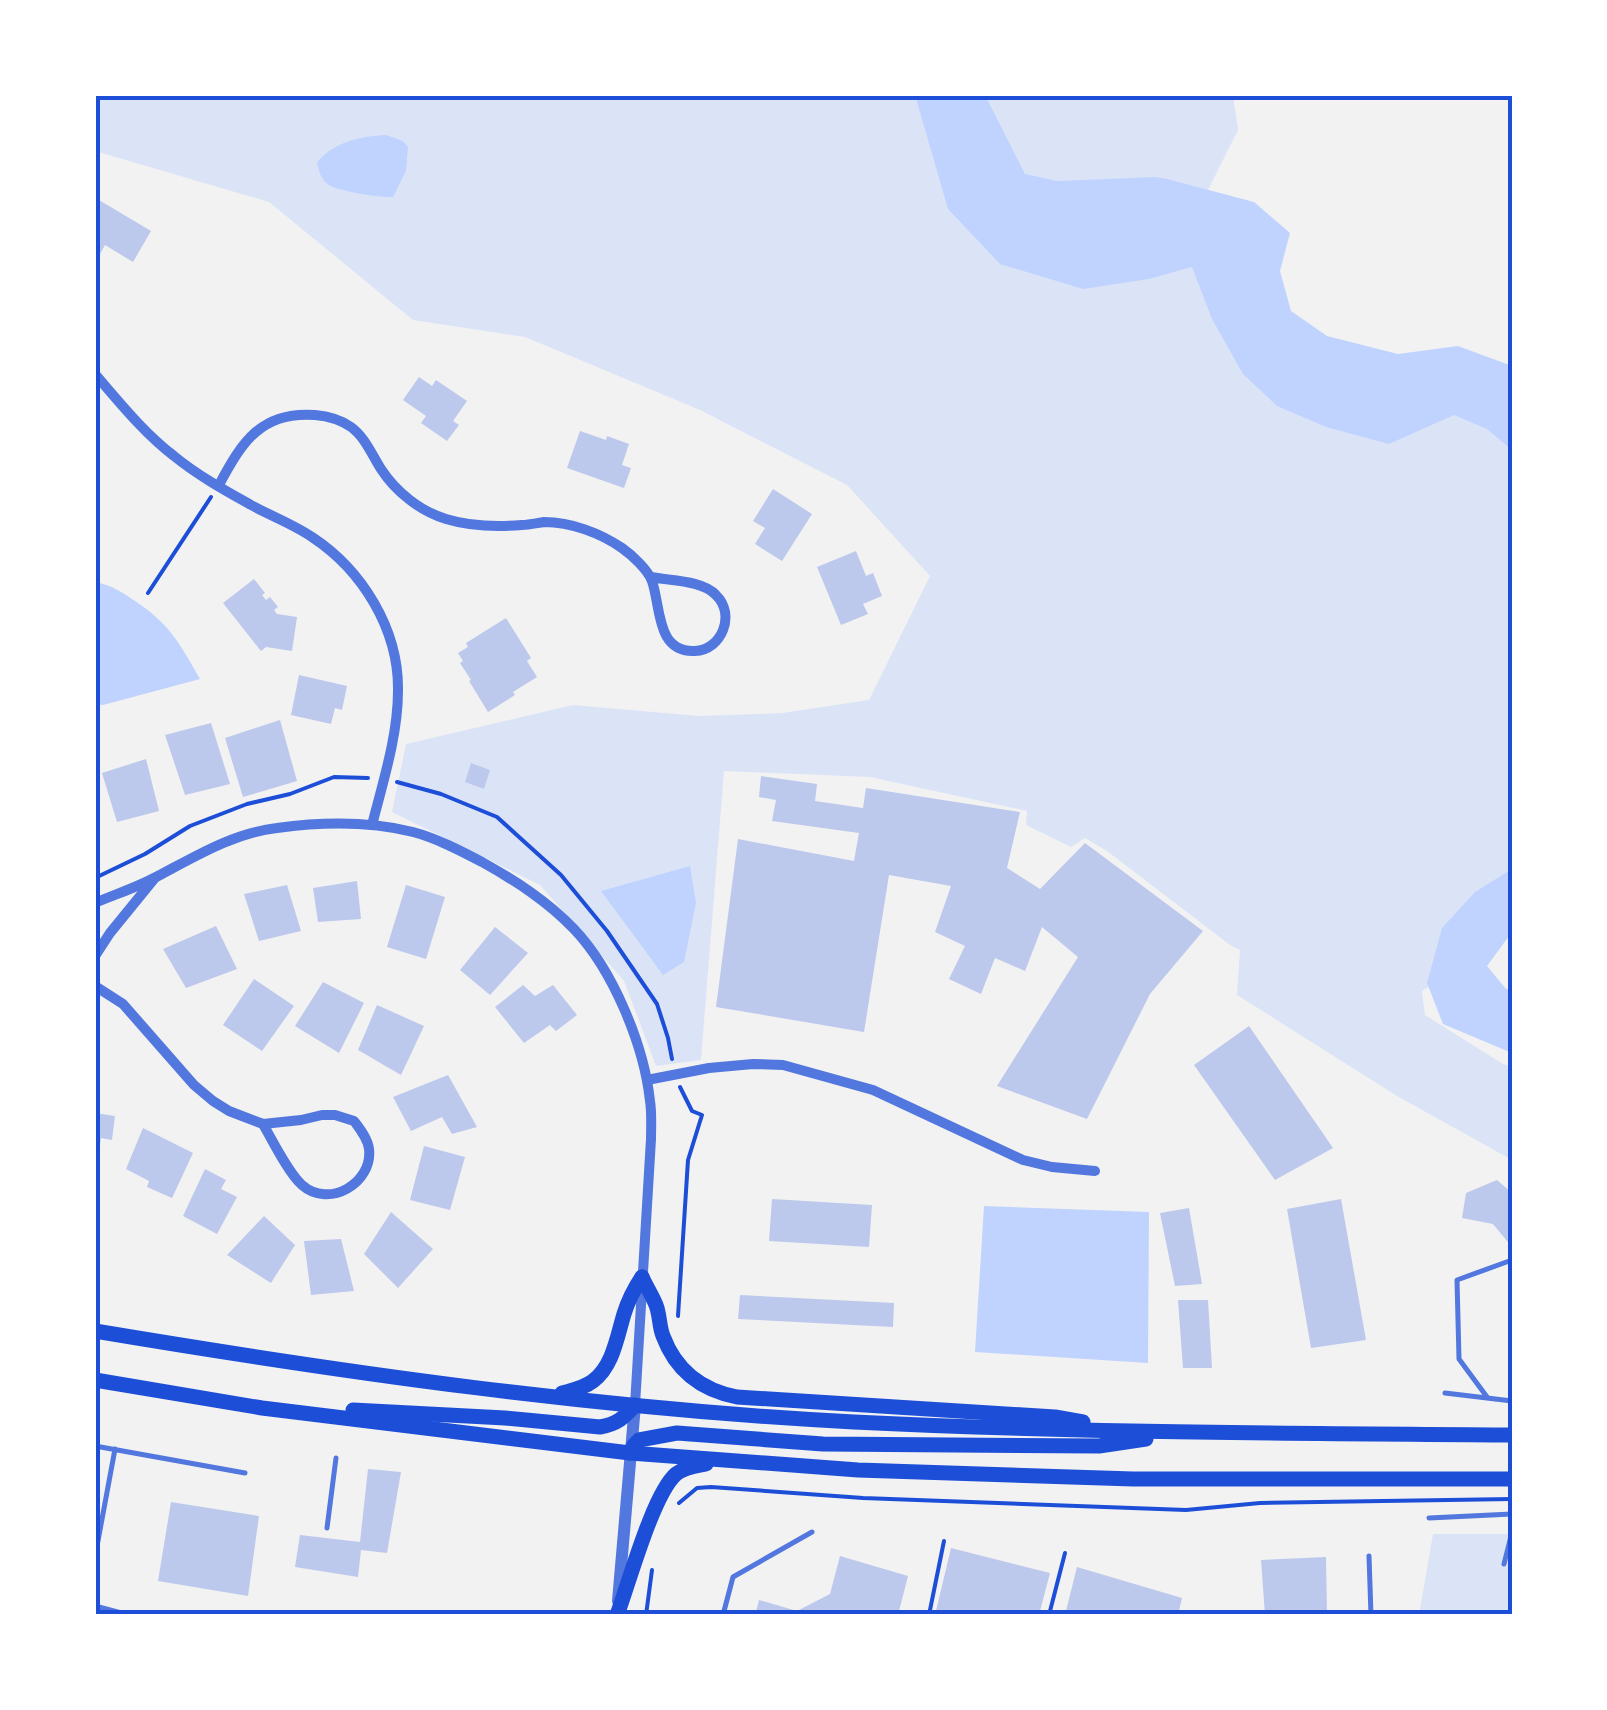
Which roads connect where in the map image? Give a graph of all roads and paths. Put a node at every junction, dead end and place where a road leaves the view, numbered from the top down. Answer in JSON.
{"nodes":[{"id":1,"x":95,"y":374,"type":"edge"},
{"id":2,"x":219,"y":485,"type":"junction"},
{"id":3,"x":651,"y":578,"type":"junction"},
{"id":4,"x":148,"y":593,"type":"dead end"},
{"id":5,"x":384,"y":778,"type":"junction"},
{"id":6,"x":372,"y":825,"type":"junction"},
{"id":7,"x":95,"y":878,"type":"edge"},
{"id":8,"x":155,"y":878,"type":"junction"},
{"id":9,"x":95,"y":904,"type":"edge"},
{"id":10,"x":95,"y":956,"type":"edge"},
{"id":11,"x":95,"y":986,"type":"edge"},
{"id":12,"x":674,"y":1074,"type":"junction"},
{"id":13,"x":647,"y":1080,"type":"junction"},
{"id":14,"x":263,"y":1124,"type":"junction"},
{"id":15,"x":1094,"y":1171,"type":"dead end"},
{"id":16,"x":1512,"y":1260,"type":"edge"},
{"id":17,"x":642,"y":1277,"type":"junction"},
{"id":18,"x":678,"y":1317,"type":"dead end"},
{"id":19,"x":95,"y":1330,"type":"edge"},
{"id":20,"x":95,"y":1380,"type":"edge"},
{"id":21,"x":1446,"y":1393,"type":"dead end"},
{"id":22,"x":554,"y":1396,"type":"junction"},
{"id":23,"x":1488,"y":1398,"type":"junction"},
{"id":24,"x":1512,"y":1401,"type":"edge"},
{"id":25,"x":636,"y":1404,"type":"junction"},
{"id":26,"x":262,"y":1408,"type":"junction"},
{"id":27,"x":1131,"y":1431,"type":"junction"},
{"id":28,"x":1190,"y":1432,"type":"junction"},
{"id":29,"x":1512,"y":1435,"type":"edge"},
{"id":30,"x":95,"y":1446,"type":"edge"},
{"id":31,"x":115,"y":1449,"type":"junction"},
{"id":32,"x":630,"y":1454,"type":"junction"},
{"id":33,"x":336,"y":1458,"type":"dead end"},
{"id":34,"x":721,"y":1460,"type":"junction"},
{"id":35,"x":245,"y":1473,"type":"dead end"},
{"id":36,"x":1512,"y":1478,"type":"edge"},
{"id":37,"x":666,"y":1485,"type":"junction"},
{"id":38,"x":682,"y":1498,"type":"junction"},
{"id":39,"x":1512,"y":1499,"type":"edge"},
{"id":40,"x":674,"y":1511,"type":"dead end"},
{"id":41,"x":1512,"y":1514,"type":"edge"},
{"id":42,"x":1430,"y":1518,"type":"dead end"},
{"id":43,"x":327,"y":1528,"type":"dead end"},
{"id":44,"x":812,"y":1532,"type":"dead end"},
{"id":45,"x":1512,"y":1532,"type":"edge"},
{"id":46,"x":944,"y":1541,"type":"dead end"},
{"id":47,"x":1065,"y":1552,"type":"dead end"},
{"id":48,"x":1370,"y":1556,"type":"dead end"},
{"id":49,"x":95,"y":1557,"type":"edge"},
{"id":50,"x":654,"y":1560,"type":"dead end"},
{"id":51,"x":1504,"y":1564,"type":"dead end"},
{"id":52,"x":95,"y":1606,"type":"edge"},
{"id":53,"x":129,"y":1615,"type":"edge"},
{"id":54,"x":617,"y":1615,"type":"edge"},
{"id":55,"x":646,"y":1615,"type":"edge"},
{"id":56,"x":722,"y":1615,"type":"edge"},
{"id":57,"x":929,"y":1615,"type":"edge"},
{"id":58,"x":1049,"y":1615,"type":"edge"},
{"id":59,"x":1371,"y":1615,"type":"edge"}],
"edges":[{"from":1,"to":2,"type":"street"},
{"from":2,"to":3,"type":"street"},
{"from":2,"to":4,"type":"path"},
{"from":2,"to":5,"type":"street"},
{"from":3,"to":3,"type":"street"},
{"from":5,"to":6,"type":"street"},
{"from":5,"to":7,"type":"path"},
{"from":5,"to":12,"type":"path"},
{"from":6,"to":8,"type":"street"},
{"from":6,"to":13,"type":"street"},
{"from":8,"to":9,"type":"street"},
{"from":8,"to":10,"type":"street"},
{"from":11,"to":14,"type":"street"},
{"from":12,"to":13,"type":"street"},
{"from":12,"to":15,"type":"street"},
{"from":12,"to":18,"type":"path"},
{"from":13,"to":17,"type":"street"},
{"from":14,"to":14,"type":"street"},
{"from":16,"to":23,"type":"lane"},
{"from":17,"to":22,"type":"main road"},
{"from":17,"to":25,"type":"street"},
{"from":17,"to":27,"type":"main road"},
{"from":19,"to":22,"type":"main road"},
{"from":20,"to":26,"type":"main road"},
{"from":21,"to":23,"type":"lane"},
{"from":22,"to":25,"type":"main road"},
{"from":23,"to":24,"type":"lane"},
{"from":25,"to":26,"type":"main road"},
{"from":25,"to":27,"type":"main road"},
{"from":25,"to":32,"type":"street"},
{"from":26,"to":32,"type":"main road"},
{"from":27,"to":28,"type":"main road"},
{"from":28,"to":29,"type":"main road"},
{"from":28,"to":32,"type":"main road"},
{"from":30,"to":31,"type":"lane"},
{"from":31,"to":35,"type":"lane"},
{"from":31,"to":49,"type":"lane"},
{"from":32,"to":34,"type":"main road"},
{"from":32,"to":54,"type":"street"},
{"from":33,"to":43,"type":"lane"},
{"from":34,"to":36,"type":"main road"},
{"from":34,"to":37,"type":"main road"},
{"from":37,"to":38,"type":"path"},
{"from":37,"to":54,"type":"main road"},
{"from":38,"to":39,"type":"path"},
{"from":38,"to":40,"type":"path"},
{"from":41,"to":42,"type":"lane"},
{"from":44,"to":56,"type":"lane"},
{"from":45,"to":51,"type":"lane"},
{"from":46,"to":57,"type":"path"},
{"from":47,"to":58,"type":"path"},
{"from":48,"to":59,"type":"lane"},
{"from":50,"to":55,"type":"path"},
{"from":52,"to":53,"type":"lane"}]}
